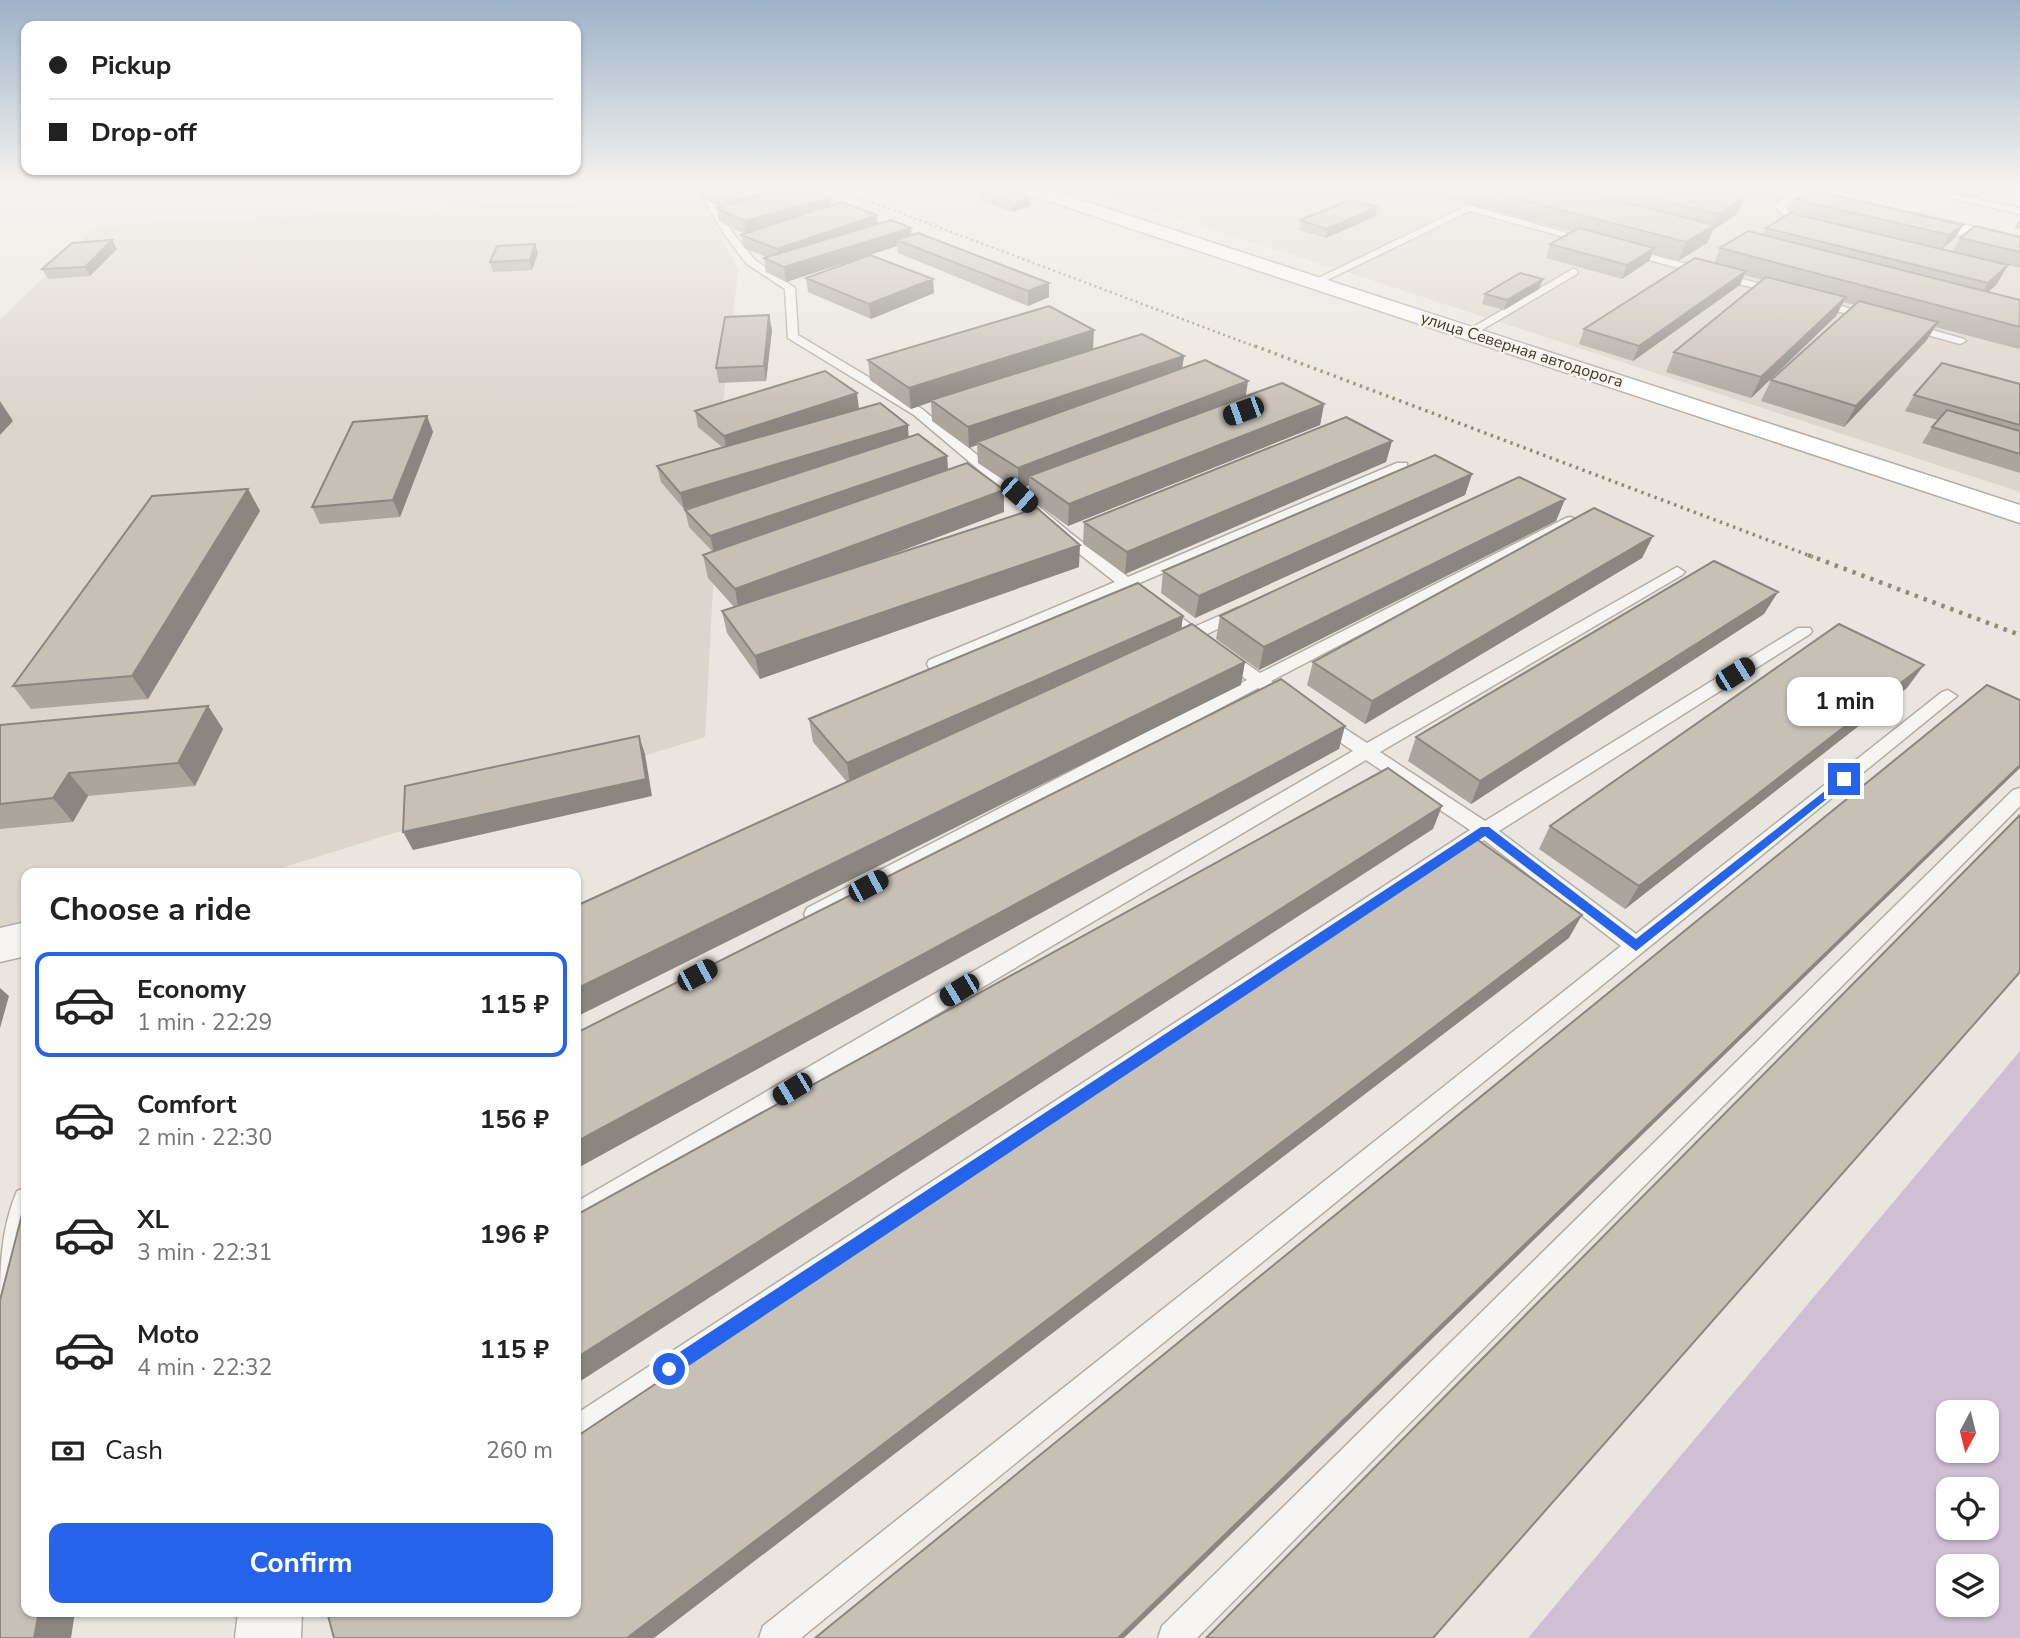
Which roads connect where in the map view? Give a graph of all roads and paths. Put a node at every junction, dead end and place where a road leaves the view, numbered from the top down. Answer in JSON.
{"nodes":[{"id":1,"x":753,"y":263,"type":"edge"},
{"id":2,"x":1258,"y":263,"type":"edge"},
{"id":3,"x":1354,"y":263,"type":"edge"},
{"id":4,"x":1673,"y":263,"type":"edge"},
{"id":5,"x":1573,"y":272,"type":"edge"},
{"id":6,"x":1315,"y":282,"type":"junction"},
{"id":7,"x":1787,"y":294,"type":"edge"},
{"id":8,"x":1801,"y":298,"type":"edge"},
{"id":9,"x":1880,"y":319,"type":"edge"},
{"id":10,"x":1893,"y":323,"type":"edge"},
{"id":11,"x":1469,"y":333,"type":"junction"},
{"id":12,"x":1960,"y":341,"type":"edge"},
{"id":13,"x":1402,"y":466,"type":"edge"},
{"id":14,"x":2020,"y":514,"type":"edge"},
{"id":15,"x":1571,"y":521,"type":"edge"},
{"id":16,"x":1677,"y":572,"type":"dead end"},
{"id":17,"x":1127,"y":583,"type":"junction"},
{"id":18,"x":1255,"y":605,"type":"edge"},
{"id":19,"x":1804,"y":631,"type":"dead end"},
{"id":20,"x":1193,"y":634,"type":"junction"},
{"id":21,"x":1168,"y":645,"type":"edge"},
{"id":22,"x":935,"y":664,"type":"edge"},
{"id":23,"x":1257,"y":681,"type":"junction"},
{"id":24,"x":1948,"y":696,"type":"dead end"},
{"id":25,"x":1367,"y":751,"type":"junction"},
{"id":26,"x":2020,"y":795,"type":"edge"},
{"id":27,"x":1485,"y":830,"type":"junction"},
{"id":28,"x":799,"y":922,"type":"edge"},
{"id":29,"x":21,"y":940,"type":"edge"},
{"id":30,"x":0,"y":945,"type":"edge"},
{"id":31,"x":1636,"y":946,"type":"junction"},
{"id":32,"x":581,"y":1213,"type":"edge"},
{"id":33,"x":21,"y":1219,"type":"edge"},
{"id":34,"x":0,"y":1299,"type":"edge"},
{"id":35,"x":581,"y":1428,"type":"edge"},
{"id":36,"x":775,"y":1638,"type":"edge"},
{"id":37,"x":1174,"y":1638,"type":"edge"}],
"edges":[{"from":1,"to":17,"type":"lane"},
{"from":2,"to":6,"type":"main road","name":"улица Северная автодорога"},
{"from":3,"to":6,"type":"lane"},
{"from":4,"to":7,"type":"lane"},
{"from":5,"to":11,"type":"lane"},
{"from":6,"to":11,"type":"main road","name":"улица Северная автодорога"},
{"from":8,"to":9,"type":"lane"},
{"from":10,"to":12,"type":"lane"},
{"from":11,"to":14,"type":"main road","name":"улица Северная автодорога"},
{"from":13,"to":17,"type":"lane"},
{"from":15,"to":23,"type":"lane"},
{"from":16,"to":25,"type":"lane"},
{"from":17,"to":20,"type":"lane"},
{"from":17,"to":22,"type":"lane"},
{"from":18,"to":20,"type":"lane"},
{"from":19,"to":27,"type":"lane"},
{"from":20,"to":21,"type":"lane"},
{"from":20,"to":23,"type":"lane"},
{"from":23,"to":25,"type":"lane"},
{"from":23,"to":28,"type":"lane"},
{"from":24,"to":31,"type":"lane"},
{"from":25,"to":27,"type":"lane"},
{"from":25,"to":32,"type":"lane"},
{"from":26,"to":37,"type":"lane"},
{"from":27,"to":31,"type":"lane"},
{"from":27,"to":35,"type":"lane"},
{"from":29,"to":30,"type":"street"},
{"from":31,"to":36,"type":"lane"},
{"from":33,"to":34,"type":"lane"}]}
